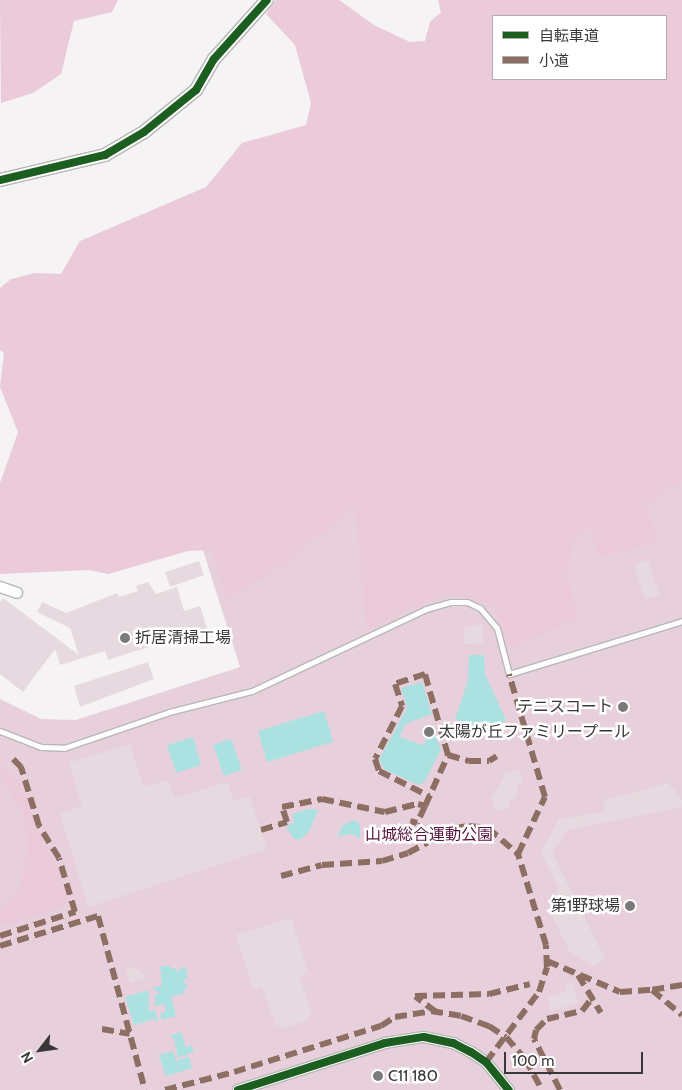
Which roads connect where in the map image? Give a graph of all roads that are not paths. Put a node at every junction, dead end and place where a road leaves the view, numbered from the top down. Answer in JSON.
{"nodes":[{"id":1,"x":267,"y":0,"type":"edge"},
{"id":2,"x":0,"y":180,"type":"edge"},
{"id":3,"x":0,"y":587,"type":"edge"},
{"id":4,"x":17,"y":593,"type":"dead end"},
{"id":5,"x":682,"y":621,"type":"edge"},
{"id":6,"x":0,"y":731,"type":"edge"},
{"id":7,"x":238,"y":1090,"type":"edge"},
{"id":8,"x":510,"y":1090,"type":"edge"}],
"edges":[{"from":1,"to":2,"type":"street"},
{"from":3,"to":4,"type":"street"},
{"from":5,"to":6,"type":"lane"},
{"from":7,"to":8,"type":"street"}]}
